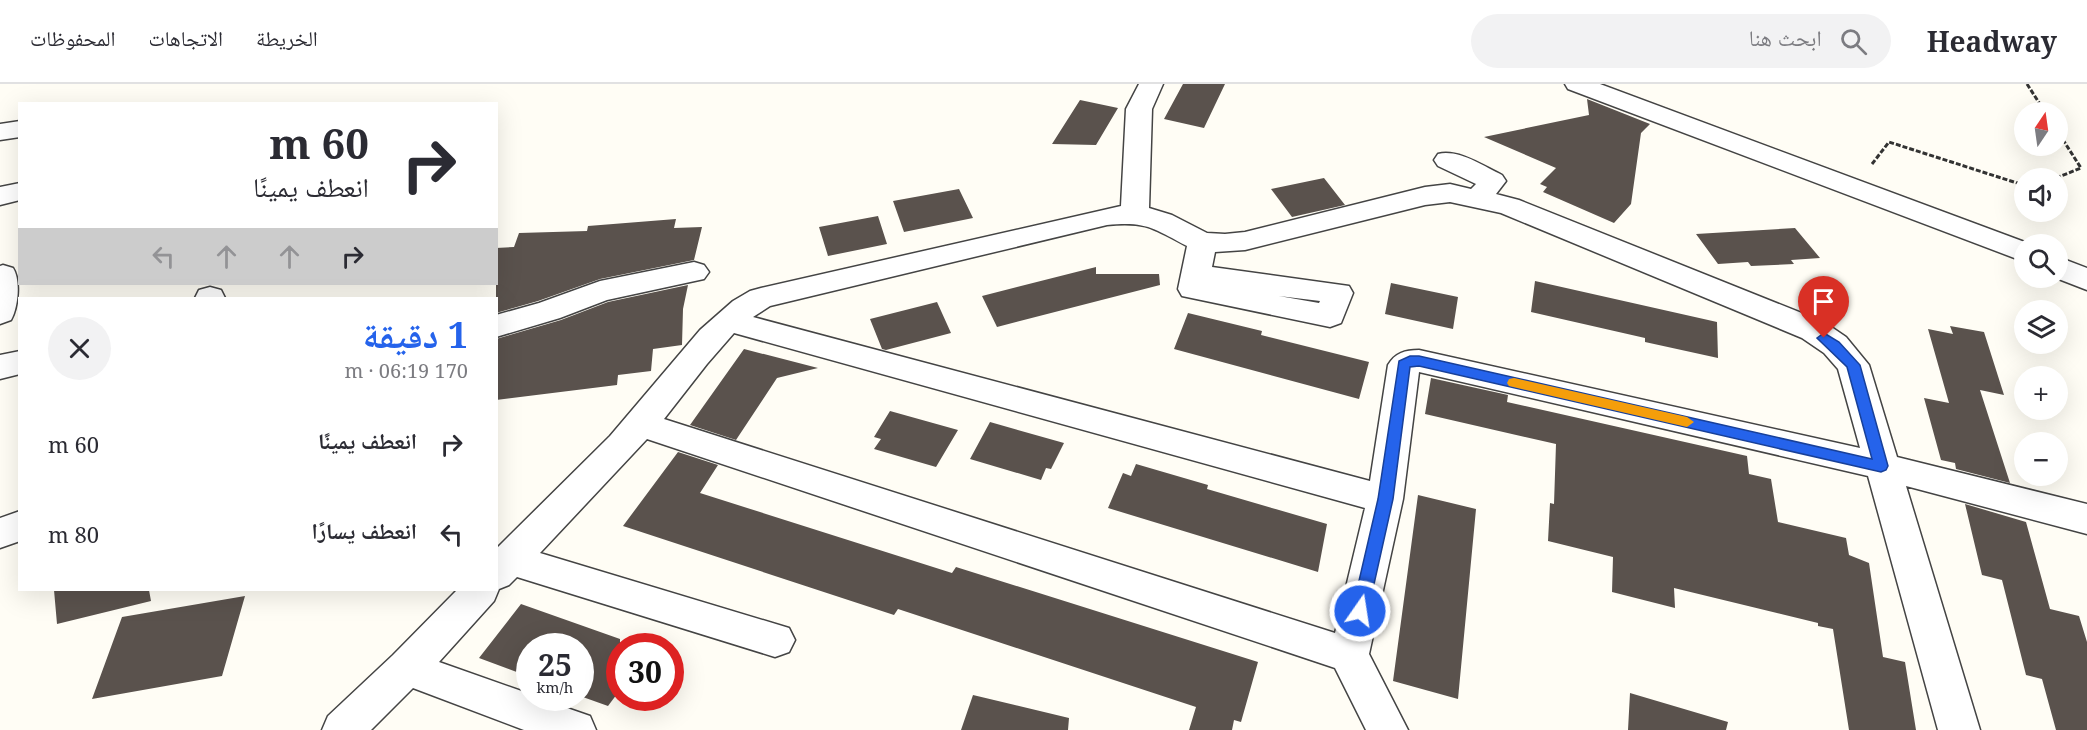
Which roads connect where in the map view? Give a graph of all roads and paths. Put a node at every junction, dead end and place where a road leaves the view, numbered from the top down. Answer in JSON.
{"nodes":[{"id":1,"x":1151,"y":84,"type":"edge"},
{"id":2,"x":1577,"y":84,"type":"edge"},
{"id":3,"x":2027,"y":84,"type":"edge"},
{"id":4,"x":2039,"y":102,"type":"edge"},
{"id":5,"x":18,"y":129,"type":"edge"},
{"id":6,"x":0,"y":132,"type":"edge"},
{"id":7,"x":2068,"y":148,"type":"edge"},
{"id":8,"x":1447,"y":160,"type":"dead end"},
{"id":9,"x":2068,"y":173,"type":"edge"},
{"id":10,"x":2014,"y":182,"type":"edge"},
{"id":11,"x":1854,"y":188,"type":"junction"},
{"id":12,"x":18,"y":192,"type":"edge"},
{"id":13,"x":0,"y":196,"type":"edge"},
{"id":14,"x":1479,"y":198,"type":"junction"},
{"id":15,"x":1135,"y":213,"type":"junction"},
{"id":16,"x":1202,"y":242,"type":"junction"},
{"id":17,"x":2014,"y":249,"type":"edge"},
{"id":18,"x":2068,"y":271,"type":"edge"},
{"id":19,"x":694,"y":272,"type":"dead end"},
{"id":20,"x":8,"y":274,"type":"edge"},
{"id":21,"x":1196,"y":275,"type":"dead end"},
{"id":22,"x":2087,"y":280,"type":"edge"},
{"id":23,"x":0,"y":313,"type":"edge"},
{"id":24,"x":728,"y":321,"type":"junction"},
{"id":25,"x":498,"y":325,"type":"edge"},
{"id":26,"x":18,"y":362,"type":"edge"},
{"id":27,"x":0,"y":367,"type":"edge"},
{"id":28,"x":641,"y":424,"type":"junction"},
{"id":29,"x":1881,"y":466,"type":"junction"},
{"id":30,"x":1385,"y":499,"type":"junction"},
{"id":31,"x":2087,"y":519,"type":"edge"},
{"id":32,"x":18,"y":526,"type":"edge"},
{"id":33,"x":0,"y":533,"type":"edge"},
{"id":34,"x":503,"y":566,"type":"edge"},
{"id":35,"x":480,"y":591,"type":"edge"},
{"id":36,"x":775,"y":640,"type":"dead end"},
{"id":37,"x":1349,"y":655,"type":"junction"},
{"id":38,"x":407,"y":668,"type":"junction"},
{"id":39,"x":343,"y":730,"type":"edge"},
{"id":40,"x":575,"y":730,"type":"edge"},
{"id":41,"x":1387,"y":730,"type":"edge"},
{"id":42,"x":1959,"y":730,"type":"edge"}],
"edges":[{"from":1,"to":15,"type":"street"},
{"from":2,"to":11,"type":"street"},
{"from":3,"to":4,"type":"path"},
{"from":5,"to":6,"type":"street"},
{"from":7,"to":9,"type":"path"},
{"from":8,"to":14,"type":"street"},
{"from":10,"to":11,"type":"path"},
{"from":11,"to":17,"type":"street"},
{"from":12,"to":13,"type":"street"},
{"from":14,"to":16,"type":"street"},
{"from":14,"to":29,"type":"street"},
{"from":15,"to":16,"type":"street"},
{"from":15,"to":24,"type":"street"},
{"from":16,"to":21,"type":"street"},
{"from":18,"to":22,"type":"street"},
{"from":19,"to":25,"type":"street"},
{"from":20,"to":23,"type":"street"},
{"from":24,"to":28,"type":"street"},
{"from":24,"to":30,"type":"street"},
{"from":26,"to":27,"type":"street"},
{"from":28,"to":34,"type":"street"},
{"from":28,"to":37,"type":"street"},
{"from":29,"to":30,"type":"street"},
{"from":29,"to":31,"type":"street"},
{"from":29,"to":42,"type":"street"},
{"from":30,"to":37,"type":"street"},
{"from":32,"to":33,"type":"street"},
{"from":34,"to":36,"type":"street"},
{"from":35,"to":38,"type":"street"},
{"from":37,"to":41,"type":"street"},
{"from":38,"to":39,"type":"street"},
{"from":38,"to":40,"type":"street"}]}
